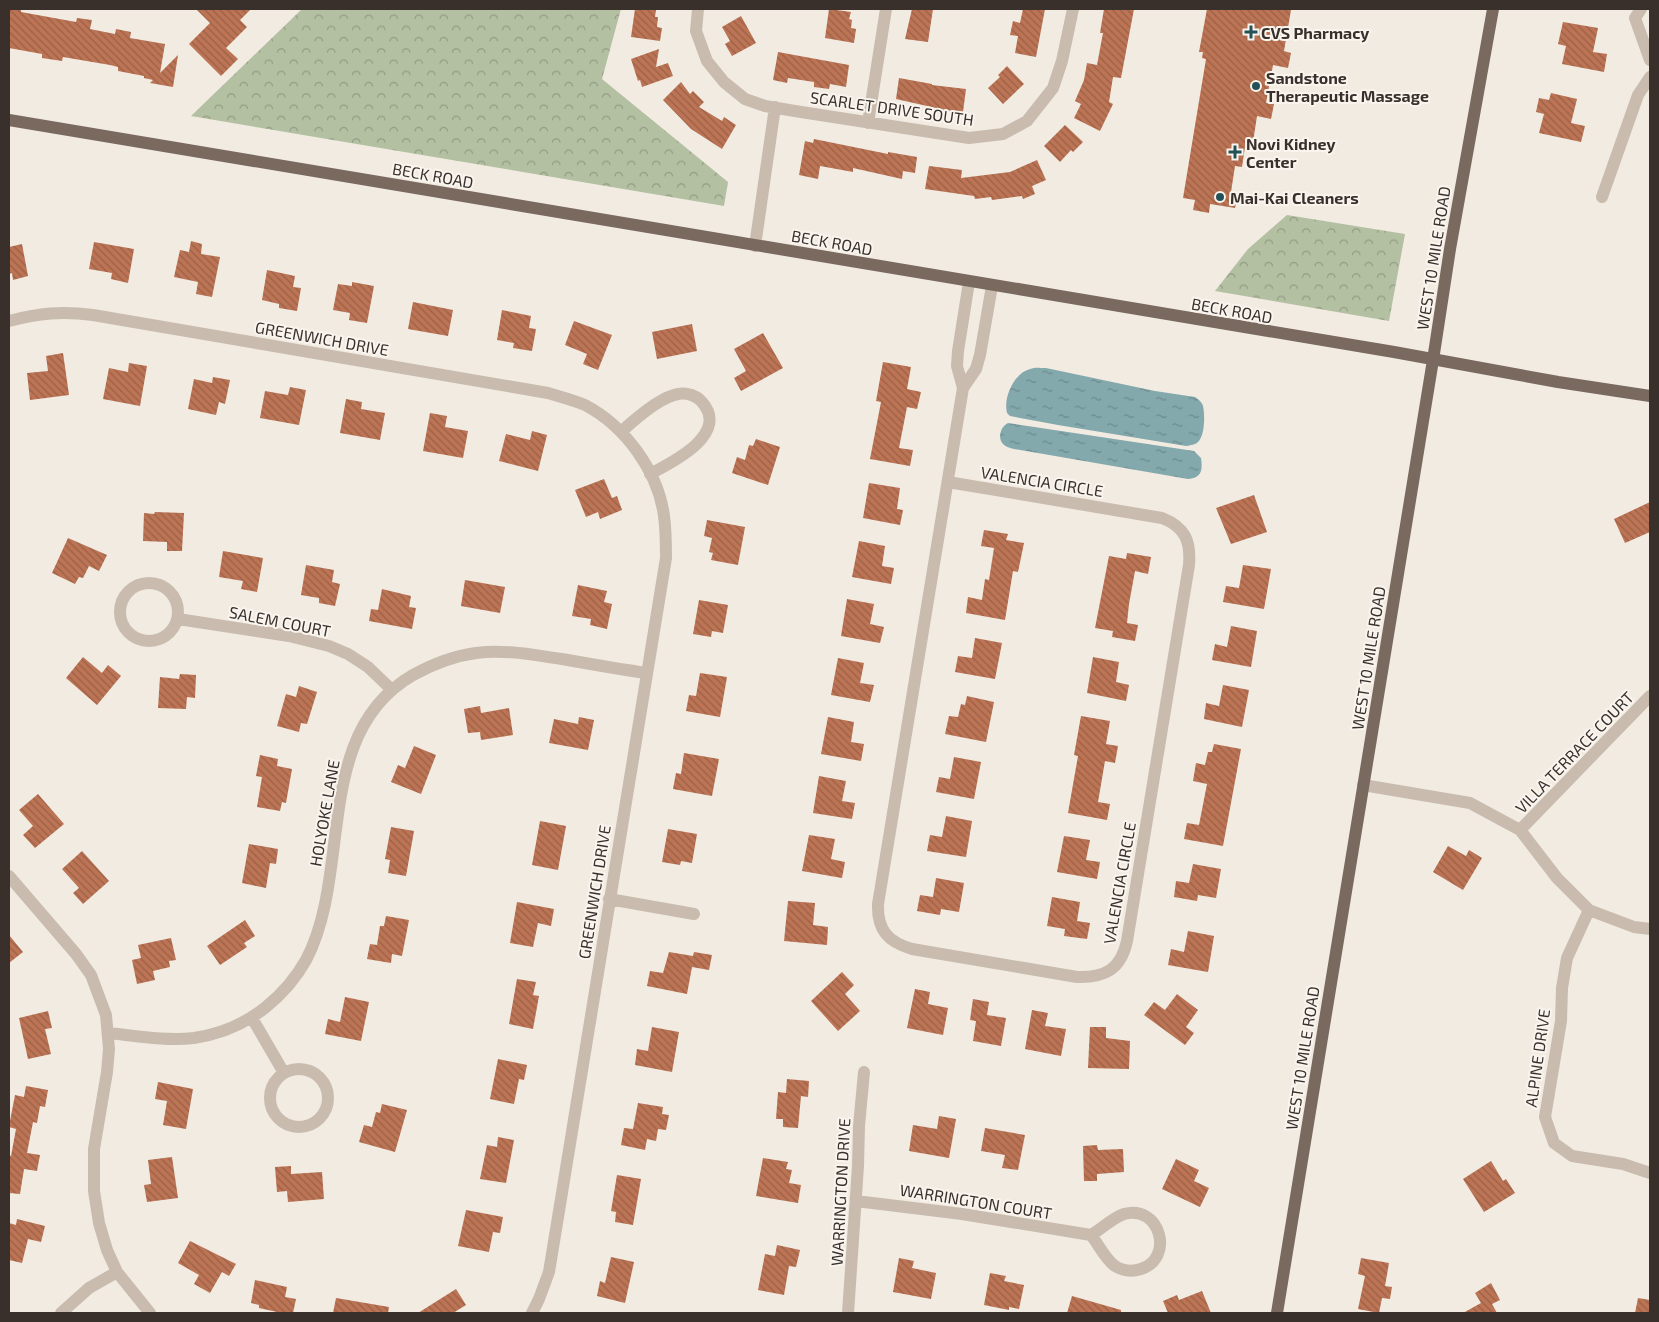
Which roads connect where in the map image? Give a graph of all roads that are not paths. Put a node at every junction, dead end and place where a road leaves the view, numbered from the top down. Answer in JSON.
{"nodes":[{"id":1,"x":698,"y":9,"type":"edge"},
{"id":2,"x":886,"y":9,"type":"edge"},
{"id":3,"x":1073,"y":9,"type":"edge"},
{"id":4,"x":1493,"y":9,"type":"edge"},
{"id":5,"x":1641,"y":9,"type":"edge"},
{"id":6,"x":1650,"y":60,"type":"edge"},
{"id":7,"x":1650,"y":77,"type":"edge"},
{"id":8,"x":775,"y":107,"type":"junction"},
{"id":9,"x":9,"y":120,"type":"edge"},
{"id":10,"x":868,"y":123,"type":"junction"},
{"id":11,"x":1602,"y":197,"type":"dead end"},
{"id":12,"x":755,"y":246,"type":"junction"},
{"id":13,"x":969,"y":282,"type":"junction"},
{"id":14,"x":992,"y":286,"type":"junction"},
{"id":15,"x":9,"y":321,"type":"edge"},
{"id":16,"x":1433,"y":360,"type":"junction"},
{"id":17,"x":963,"y":388,"type":"junction"},
{"id":18,"x":1650,"y":396,"type":"edge"},
{"id":19,"x":621,"y":432,"type":"junction"},
{"id":20,"x":650,"y":474,"type":"junction"},
{"id":21,"x":948,"y":482,"type":"junction"},
{"id":22,"x":178,"y":619,"type":"junction"},
{"id":23,"x":647,"y":673,"type":"junction"},
{"id":24,"x":392,"y":690,"type":"junction"},
{"id":25,"x":1650,"y":696,"type":"edge"},
{"id":26,"x":1364,"y":785,"type":"junction"},
{"id":27,"x":1520,"y":830,"type":"junction"},
{"id":28,"x":9,"y":876,"type":"edge"},
{"id":29,"x":609,"y":899,"type":"junction"},
{"id":30,"x":1589,"y":910,"type":"junction"},
{"id":31,"x":694,"y":914,"type":"dead end"},
{"id":32,"x":1650,"y":929,"type":"edge"},
{"id":33,"x":252,"y":1018,"type":"junction"},
{"id":34,"x":108,"y":1033,"type":"junction"},
{"id":35,"x":864,"y":1072,"type":"dead end"},
{"id":36,"x":284,"y":1073,"type":"junction"},
{"id":37,"x":1650,"y":1173,"type":"edge"},
{"id":38,"x":856,"y":1201,"type":"junction"},
{"id":39,"x":1091,"y":1235,"type":"junction"},
{"id":40,"x":117,"y":1272,"type":"junction"},
{"id":41,"x":61,"y":1313,"type":"edge"},
{"id":42,"x":150,"y":1313,"type":"edge"},
{"id":43,"x":532,"y":1313,"type":"edge"},
{"id":44,"x":848,"y":1313,"type":"edge"},
{"id":45,"x":1277,"y":1313,"type":"edge"}],
"edges":[{"from":1,"to":8,"type":"street","name":"SCARLET DRIVE SOUTH"},
{"from":2,"to":10,"type":"street"},
{"from":3,"to":10,"type":"street","name":"SCARLET DRIVE SOUTH"},
{"from":4,"to":16,"type":"main road","name":"WEST 10 MILE ROAD"},
{"from":5,"to":6,"type":"street"},
{"from":7,"to":11,"type":"street"},
{"from":8,"to":10,"type":"street","name":"SCARLET DRIVE SOUTH"},
{"from":8,"to":12,"type":"street"},
{"from":9,"to":12,"type":"main road","name":"BECK ROAD"},
{"from":12,"to":13,"type":"main road","name":"BECK ROAD"},
{"from":13,"to":14,"type":"main road","name":"BECK ROAD"},
{"from":13,"to":17,"type":"street","name":"VALENCIA CIRCLE"},
{"from":14,"to":16,"type":"main road","name":"BECK ROAD"},
{"from":14,"to":17,"type":"street","name":"VALENCIA CIRCLE"},
{"from":15,"to":19,"type":"street","name":"GREENWICH DRIVE"},
{"from":16,"to":18,"type":"main road","name":"BECK ROAD"},
{"from":16,"to":26,"type":"main road","name":"WEST 10 MILE ROAD"},
{"from":17,"to":21,"type":"street","name":"VALENCIA CIRCLE"},
{"from":19,"to":20,"type":"street","name":"GREENWICH DRIVE"},
{"from":19,"to":20,"type":"street"},
{"from":20,"to":23,"type":"street","name":"GREENWICH DRIVE"},
{"from":21,"to":21,"type":"street","name":"VALENCIA CIRCLE"},
{"from":22,"to":22,"type":"street"},
{"from":22,"to":24,"type":"street","name":"SALEM COURT"},
{"from":23,"to":24,"type":"street","name":"HOLYOKE LANE"},
{"from":23,"to":29,"type":"street","name":"GREENWICH DRIVE"},
{"from":24,"to":33,"type":"street","name":"HOLYOKE LANE"},
{"from":25,"to":27,"type":"street","name":"VILLA TERRACE COURT"},
{"from":26,"to":27,"type":"street"},
{"from":26,"to":45,"type":"main road","name":"WEST 10 MILE ROAD"},
{"from":27,"to":30,"type":"street"},
{"from":28,"to":34,"type":"street"},
{"from":29,"to":31,"type":"street"},
{"from":29,"to":43,"type":"street","name":"GREENWICH DRIVE"},
{"from":30,"to":32,"type":"street"},
{"from":30,"to":37,"type":"street","name":"ALPINE DRIVE"},
{"from":33,"to":34,"type":"street","name":"HOLYOKE LANE"},
{"from":33,"to":36,"type":"street"},
{"from":34,"to":40,"type":"street"},
{"from":35,"to":38,"type":"street","name":"WARRINGTON DRIVE"},
{"from":36,"to":36,"type":"street"},
{"from":38,"to":39,"type":"street","name":"WARRINGTON COURT"},
{"from":38,"to":44,"type":"street","name":"WARRINGTON DRIVE"},
{"from":39,"to":39,"type":"street"},
{"from":40,"to":41,"type":"street"},
{"from":40,"to":42,"type":"street"}]}
